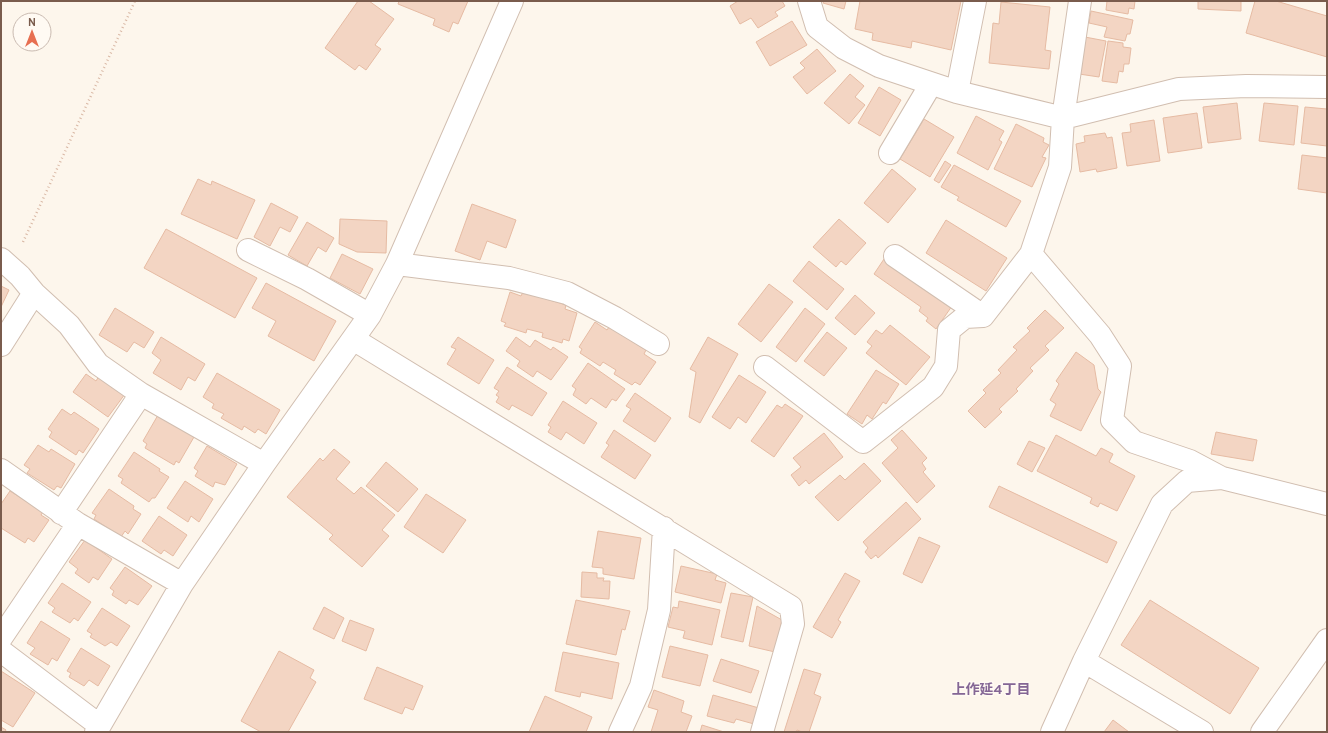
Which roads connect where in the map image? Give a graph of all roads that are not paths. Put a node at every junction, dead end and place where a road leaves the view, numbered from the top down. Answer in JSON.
{"nodes":[{"id":1,"x":512,"y":1,"type":"edge"},
{"id":2,"x":809,"y":1,"type":"edge"},
{"id":3,"x":975,"y":1,"type":"edge"},
{"id":4,"x":1080,"y":1,"type":"edge"},
{"id":5,"x":931,"y":84,"type":"junction"},
{"id":6,"x":1327,"y":87,"type":"edge"},
{"id":7,"x":957,"y":92,"type":"junction"},
{"id":8,"x":1063,"y":118,"type":"junction"},
{"id":9,"x":890,"y":153,"type":"dead end"},
{"id":10,"x":248,"y":250,"type":"dead end"},
{"id":11,"x":1031,"y":254,"type":"junction"},
{"id":12,"x":895,"y":256,"type":"dead end"},
{"id":13,"x":1,"y":259,"type":"edge"},
{"id":14,"x":397,"y":264,"type":"junction"},
{"id":15,"x":34,"y":293,"type":"junction"},
{"id":16,"x":370,"y":315,"type":"junction"},
{"id":17,"x":983,"y":316,"type":"junction"},
{"id":18,"x":353,"y":339,"type":"junction"},
{"id":19,"x":658,"y":344,"type":"dead end"},
{"id":20,"x":1,"y":345,"type":"edge"},
{"id":21,"x":765,"y":367,"type":"dead end"},
{"id":22,"x":141,"y":394,"type":"junction"},
{"id":23,"x":264,"y":464,"type":"junction"},
{"id":24,"x":1,"y":470,"type":"edge"},
{"id":25,"x":1222,"y":478,"type":"junction"},
{"id":26,"x":1327,"y":504,"type":"edge"},
{"id":27,"x":69,"y":518,"type":"junction"},
{"id":28,"x":664,"y":528,"type":"junction"},
{"id":29,"x":182,"y":584,"type":"junction"},
{"id":30,"x":1,"y":638,"type":"edge"},
{"id":31,"x":1327,"y":640,"type":"edge"},
{"id":32,"x":1,"y":651,"type":"edge"},
{"id":33,"x":1084,"y":661,"type":"junction"},
{"id":34,"x":98,"y":728,"type":"edge"},
{"id":35,"x":620,"y":732,"type":"edge"},
{"id":36,"x":762,"y":732,"type":"edge"},
{"id":37,"x":1052,"y":732,"type":"edge"},
{"id":38,"x":1202,"y":732,"type":"edge"},
{"id":39,"x":1262,"y":732,"type":"edge"}],
"edges":[{"from":1,"to":14,"type":"street"},
{"from":2,"to":5,"type":"street"},
{"from":3,"to":7,"type":"street"},
{"from":4,"to":8,"type":"street"},
{"from":5,"to":7,"type":"street"},
{"from":5,"to":9,"type":"street"},
{"from":6,"to":8,"type":"street"},
{"from":7,"to":8,"type":"street"},
{"from":8,"to":11,"type":"street"},
{"from":10,"to":16,"type":"street"},
{"from":11,"to":17,"type":"street"},
{"from":11,"to":25,"type":"street"},
{"from":12,"to":17,"type":"street"},
{"from":13,"to":15,"type":"street"},
{"from":14,"to":16,"type":"street"},
{"from":14,"to":19,"type":"street"},
{"from":15,"to":20,"type":"street"},
{"from":15,"to":22,"type":"street"},
{"from":16,"to":18,"type":"street"},
{"from":17,"to":21,"type":"street"},
{"from":18,"to":23,"type":"street"},
{"from":18,"to":28,"type":"street"},
{"from":22,"to":23,"type":"street"},
{"from":22,"to":27,"type":"street"},
{"from":23,"to":29,"type":"street"},
{"from":24,"to":27,"type":"street"},
{"from":25,"to":26,"type":"street"},
{"from":25,"to":33,"type":"street"},
{"from":27,"to":29,"type":"street"},
{"from":27,"to":30,"type":"street"},
{"from":28,"to":35,"type":"street"},
{"from":28,"to":36,"type":"street"},
{"from":29,"to":34,"type":"street"},
{"from":31,"to":39,"type":"street"},
{"from":32,"to":34,"type":"street"},
{"from":33,"to":37,"type":"street"},
{"from":33,"to":38,"type":"street"}]}
